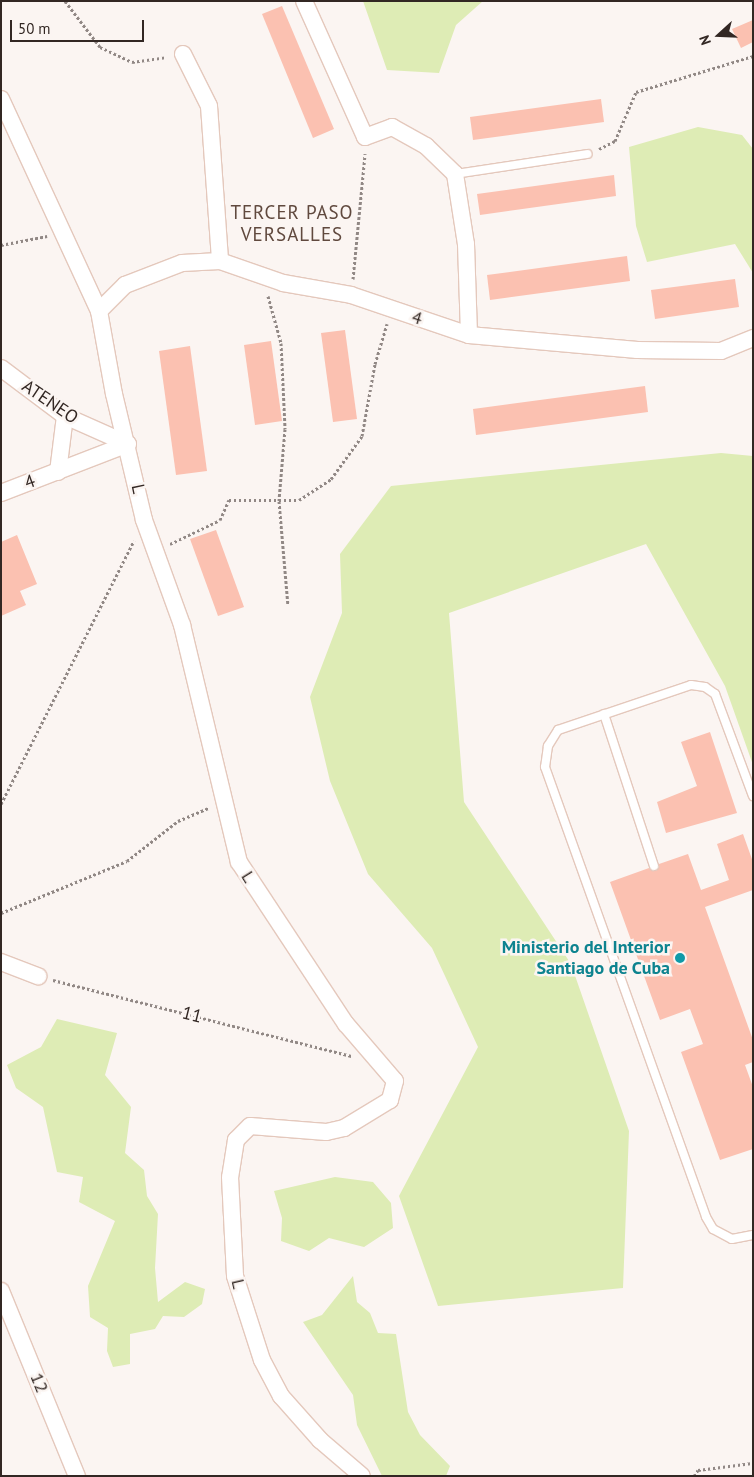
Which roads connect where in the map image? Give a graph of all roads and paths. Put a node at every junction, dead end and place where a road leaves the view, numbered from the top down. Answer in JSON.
{"nodes":[{"id":1,"x":65,"y":1,"type":"edge"},
{"id":2,"x":304,"y":1,"type":"edge"},
{"id":3,"x":183,"y":54,"type":"joint"},
{"id":4,"x":753,"y":56,"type":"edge"},
{"id":5,"x":1,"y":99,"type":"edge"},
{"id":6,"x":365,"y":137,"type":"junction"},
{"id":7,"x":588,"y":154,"type":"joint"},
{"id":8,"x":455,"y":174,"type":"junction"},
{"id":9,"x":63,"y":233,"type":"junction"},
{"id":10,"x":1,"y":245,"type":"edge"},
{"id":11,"x":220,"y":261,"type":"junction"},
{"id":12,"x":263,"y":276,"type":"junction"},
{"id":13,"x":351,"y":295,"type":"junction"},
{"id":14,"x":391,"y":310,"type":"junction"},
{"id":15,"x":99,"y":311,"type":"junction"},
{"id":16,"x":469,"y":335,"type":"junction"},
{"id":17,"x":753,"y":338,"type":"edge"},
{"id":18,"x":1,"y":368,"type":"edge"},
{"id":19,"x":65,"y":416,"type":"junction"},
{"id":20,"x":128,"y":444,"type":"junction"},
{"id":21,"x":58,"y":472,"type":"junction"},
{"id":22,"x":1,"y":493,"type":"edge"},
{"id":23,"x":279,"y":501,"type":"junction"},
{"id":24,"x":144,"y":520,"type":"junction"},
{"id":25,"x":156,"y":552,"type":"junction"},
{"id":26,"x":288,"y":605,"type":"dead end"},
{"id":27,"x":604,"y":714,"type":"junction"},
{"id":28,"x":224,"y":791,"type":"junction"},
{"id":29,"x":753,"y":796,"type":"edge"},
{"id":30,"x":1,"y":804,"type":"edge"},
{"id":31,"x":654,"y":866,"type":"dead end"},
{"id":32,"x":1,"y":912,"type":"edge"},
{"id":33,"x":1,"y":962,"type":"edge"},
{"id":34,"x":38,"y":976,"type":"joint"},
{"id":35,"x":356,"y":1057,"type":"dead end"},
{"id":36,"x":753,"y":1235,"type":"edge"},
{"id":37,"x":1,"y":1291,"type":"edge"},
{"id":38,"x":753,"y":1462,"type":"edge"},
{"id":39,"x":77,"y":1476,"type":"edge"},
{"id":40,"x":362,"y":1476,"type":"edge"},
{"id":41,"x":694,"y":1476,"type":"edge"}],
"edges":[{"from":1,"to":3,"type":"path"},
{"from":2,"to":6,"type":"street"},
{"from":3,"to":11,"type":"street"},
{"from":4,"to":7,"type":"path"},
{"from":5,"to":9,"type":"street","name":"L"},
{"from":6,"to":8,"type":"street"},
{"from":6,"to":13,"type":"path"},
{"from":7,"to":8,"type":"lane"},
{"from":8,"to":16,"type":"street"},
{"from":9,"to":10,"type":"path"},
{"from":9,"to":15,"type":"street","name":"L"},
{"from":11,"to":12,"type":"street","name":"4"},
{"from":11,"to":15,"type":"street","name":"4"},
{"from":12,"to":13,"type":"street","name":"4"},
{"from":12,"to":23,"type":"path"},
{"from":13,"to":14,"type":"street","name":"4"},
{"from":14,"to":16,"type":"street","name":"4"},
{"from":14,"to":23,"type":"path"},
{"from":15,"to":20,"type":"street","name":"L"},
{"from":16,"to":17,"type":"street","name":"4"},
{"from":18,"to":19,"type":"street","name":"ATENEO"},
{"from":19,"to":20,"type":"street","name":"ATENEO"},
{"from":19,"to":21,"type":"street","name":"4"},
{"from":20,"to":21,"type":"street","name":"4"},
{"from":20,"to":24,"type":"street","name":"L"},
{"from":21,"to":22,"type":"street","name":"4"},
{"from":23,"to":25,"type":"path"},
{"from":23,"to":26,"type":"path"},
{"from":24,"to":25,"type":"street","name":"L"},
{"from":24,"to":30,"type":"path"},
{"from":25,"to":28,"type":"street","name":"L"},
{"from":27,"to":29,"type":"lane"},
{"from":27,"to":31,"type":"lane"},
{"from":27,"to":36,"type":"lane"},
{"from":28,"to":32,"type":"path"},
{"from":28,"to":40,"type":"street","name":"L"},
{"from":33,"to":34,"type":"street"},
{"from":34,"to":35,"type":"path","name":"11"},
{"from":37,"to":39,"type":"street","name":"12"},
{"from":38,"to":41,"type":"path"}]}
